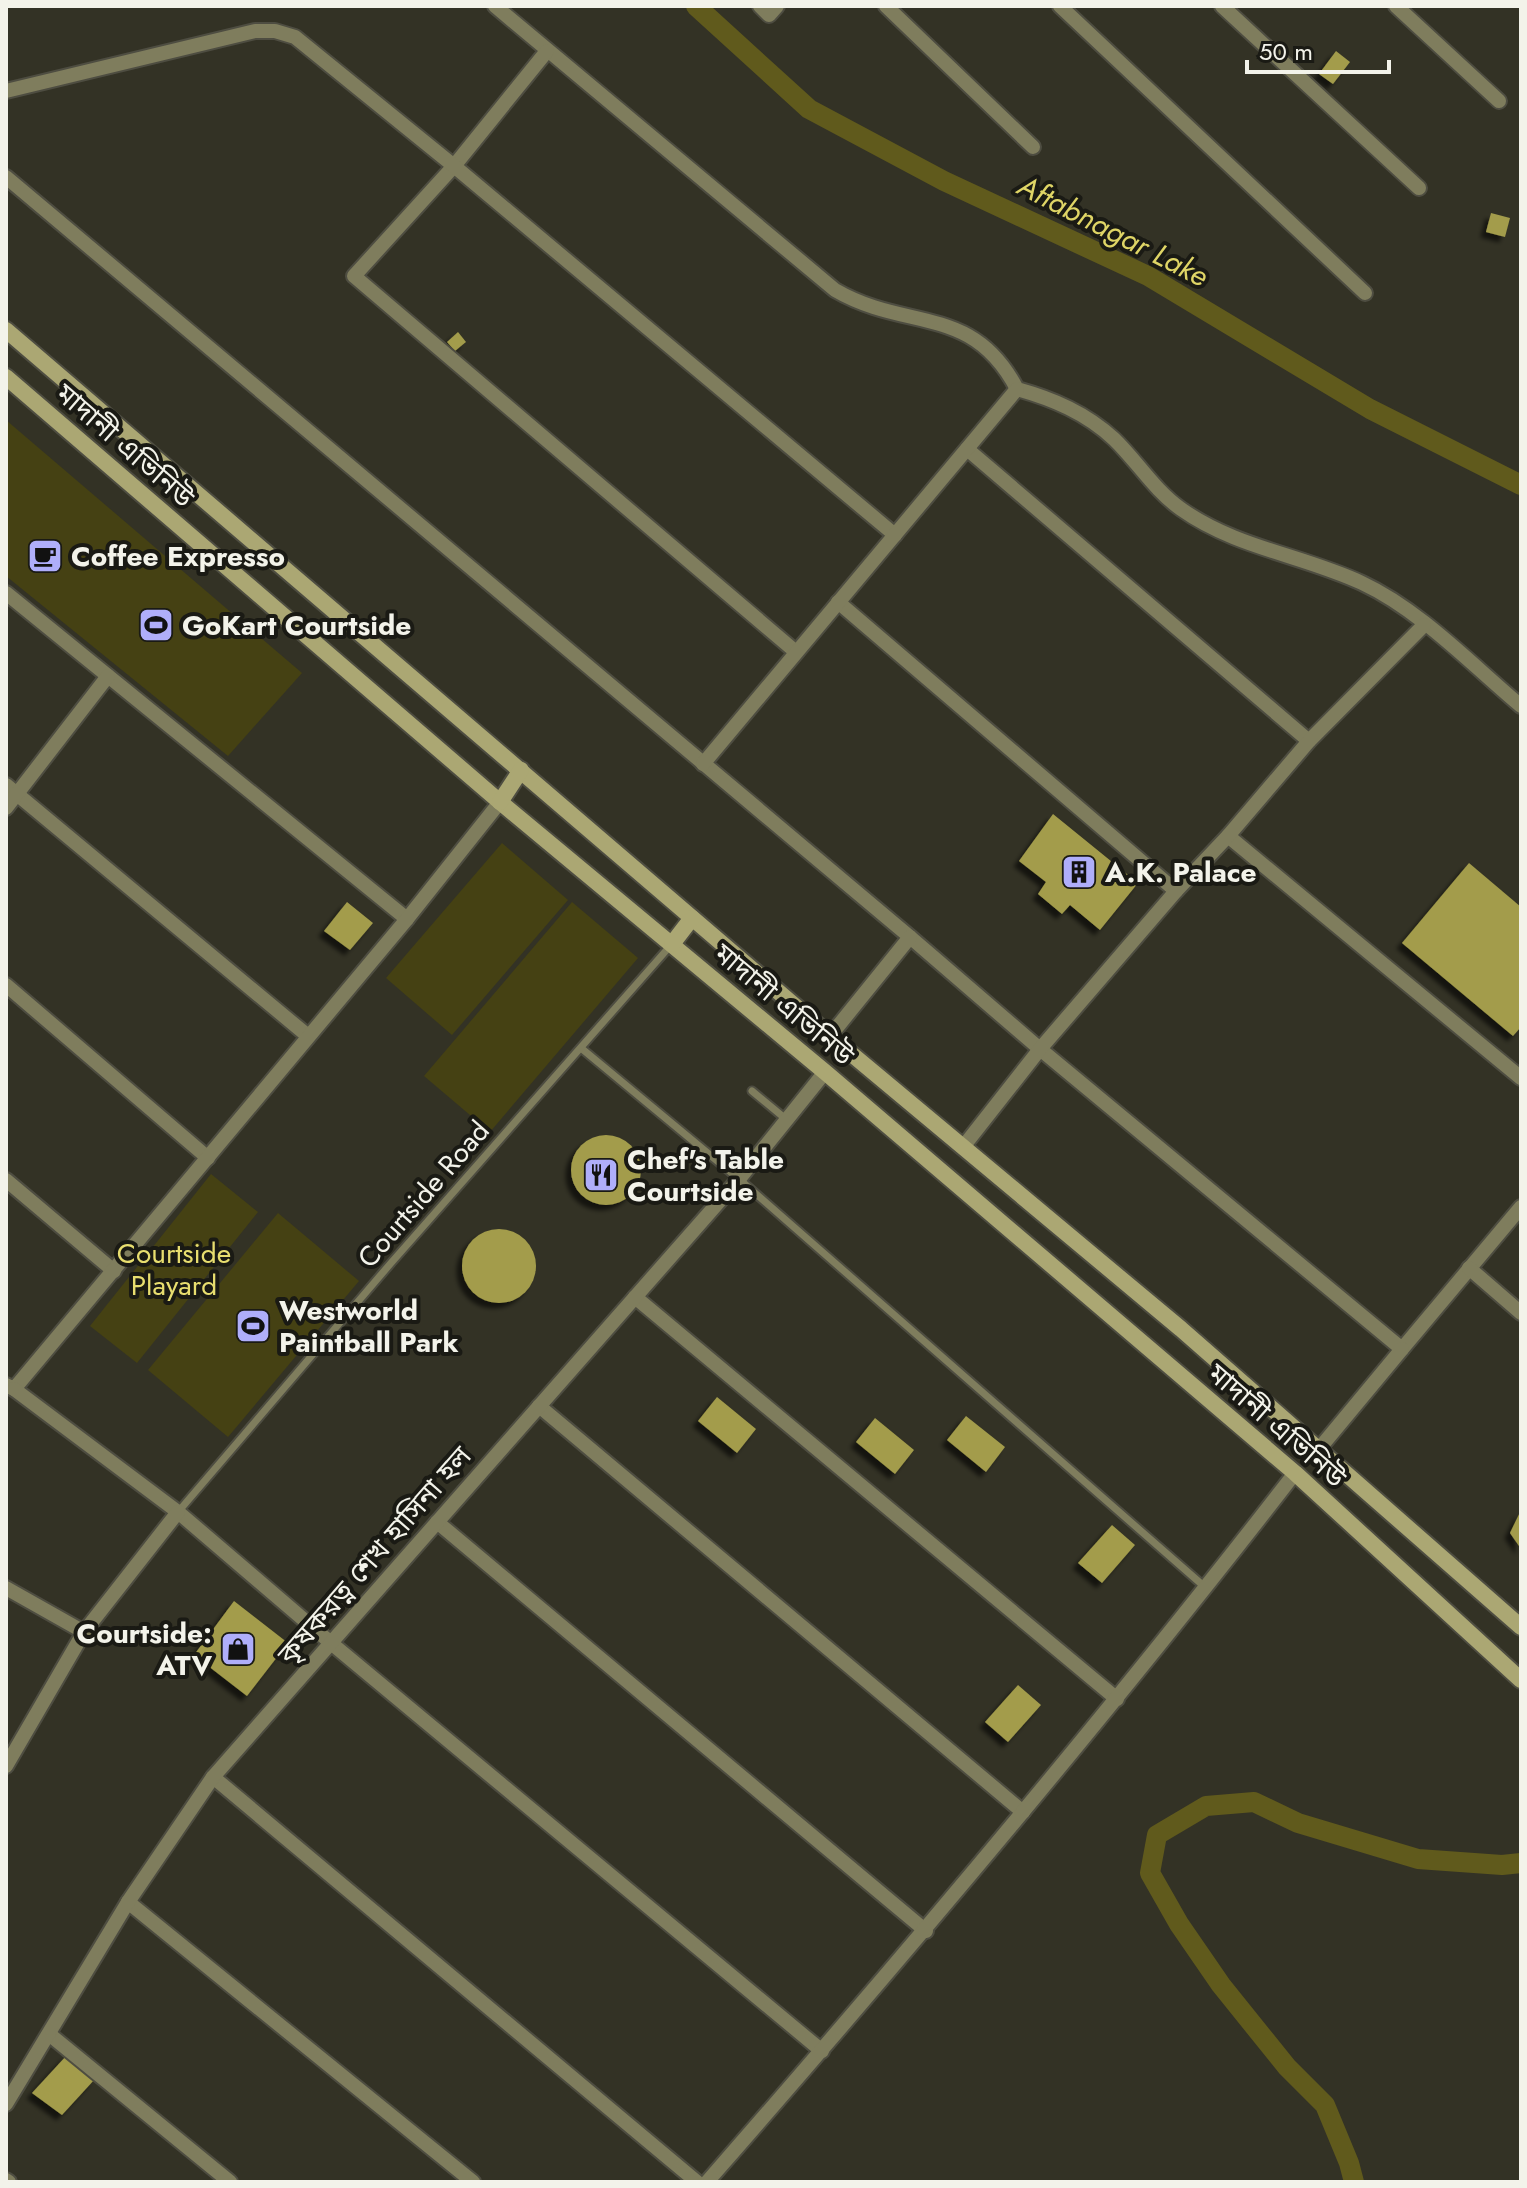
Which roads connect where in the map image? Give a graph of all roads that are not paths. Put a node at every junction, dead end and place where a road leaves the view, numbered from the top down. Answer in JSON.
{"nodes":[{"id":1,"x":495,"y":6,"type":"edge"},
{"id":2,"x":760,"y":6,"type":"edge"},
{"id":3,"x":777,"y":6,"type":"edge"},
{"id":4,"x":886,"y":6,"type":"edge"},
{"id":5,"x":1060,"y":6,"type":"edge"},
{"id":6,"x":1222,"y":6,"type":"edge"},
{"id":7,"x":1396,"y":6,"type":"edge"},
{"id":8,"x":547,"y":51,"type":"junction"},
{"id":9,"x":6,"y":91,"type":"edge"},
{"id":10,"x":1499,"y":101,"type":"dead end"},
{"id":11,"x":1033,"y":147,"type":"dead end"},
{"id":12,"x":454,"y":166,"type":"junction"},
{"id":13,"x":6,"y":177,"type":"edge"},
{"id":14,"x":1419,"y":188,"type":"dead end"},
{"id":15,"x":1365,"y":293,"type":"dead end"},
{"id":16,"x":6,"y":330,"type":"edge"},
{"id":17,"x":6,"y":377,"type":"edge"},
{"id":18,"x":1017,"y":389,"type":"junction"},
{"id":19,"x":967,"y":449,"type":"junction"},
{"id":20,"x":895,"y":535,"type":"junction"},
{"id":21,"x":6,"y":593,"type":"edge"},
{"id":22,"x":838,"y":602,"type":"junction"},
{"id":23,"x":1424,"y":625,"type":"junction"},
{"id":24,"x":796,"y":652,"type":"junction"},
{"id":25,"x":108,"y":676,"type":"junction"},
{"id":26,"x":1521,"y":706,"type":"edge"},
{"id":27,"x":1309,"y":741,"type":"junction"},
{"id":28,"x":703,"y":764,"type":"junction"},
{"id":29,"x":521,"y":770,"type":"junction"},
{"id":30,"x":11,"y":790,"type":"edge"},
{"id":31,"x":500,"y":802,"type":"junction"},
{"id":32,"x":6,"y":808,"type":"edge"},
{"id":33,"x":1228,"y":836,"type":"junction"},
{"id":34,"x":1176,"y":891,"type":"junction"},
{"id":35,"x":692,"y":918,"type":"junction"},
{"id":36,"x":407,"y":919,"type":"junction"},
{"id":37,"x":910,"y":937,"type":"junction"},
{"id":38,"x":672,"y":944,"type":"junction"},
{"id":39,"x":6,"y":985,"type":"edge"},
{"id":40,"x":308,"y":1036,"type":"junction"},
{"id":41,"x":830,"y":1036,"type":"junction"},
{"id":42,"x":581,"y":1048,"type":"junction"},
{"id":43,"x":1040,"y":1049,"type":"junction"},
{"id":44,"x":825,"y":1072,"type":"junction"},
{"id":45,"x":1521,"y":1078,"type":"edge"},
{"id":46,"x":752,"y":1091,"type":"dead end"},
{"id":47,"x":787,"y":1120,"type":"junction"},
{"id":48,"x":963,"y":1147,"type":"junction"},
{"id":49,"x":208,"y":1158,"type":"junction"},
{"id":50,"x":739,"y":1179,"type":"junction"},
{"id":51,"x":6,"y":1180,"type":"edge"},
{"id":52,"x":1521,"y":1207,"type":"edge"},
{"id":53,"x":1469,"y":1268,"type":"junction"},
{"id":54,"x":114,"y":1271,"type":"junction"},
{"id":55,"x":635,"y":1297,"type":"junction"},
{"id":56,"x":1521,"y":1313,"type":"edge"},
{"id":57,"x":1402,"y":1349,"type":"junction"},
{"id":58,"x":10,"y":1387,"type":"edge"},
{"id":59,"x":539,"y":1406,"type":"junction"},
{"id":60,"x":1319,"y":1449,"type":"junction"},
{"id":61,"x":1295,"y":1473,"type":"junction"},
{"id":62,"x":178,"y":1512,"type":"junction"},
{"id":63,"x":437,"y":1522,"type":"junction"},
{"id":64,"x":6,"y":1588,"type":"edge"},
{"id":65,"x":1206,"y":1588,"type":"junction"},
{"id":66,"x":1521,"y":1627,"type":"edge"},
{"id":67,"x":84,"y":1632,"type":"junction"},
{"id":68,"x":331,"y":1643,"type":"junction"},
{"id":69,"x":1521,"y":1680,"type":"edge"},
{"id":70,"x":1117,"y":1699,"type":"junction"},
{"id":71,"x":6,"y":1766,"type":"edge"},
{"id":72,"x":213,"y":1777,"type":"junction"},
{"id":73,"x":1023,"y":1812,"type":"junction"},
{"id":74,"x":128,"y":1902,"type":"junction"},
{"id":75,"x":926,"y":1931,"type":"junction"},
{"id":76,"x":49,"y":2034,"type":"junction"},
{"id":77,"x":822,"y":2051,"type":"junction"},
{"id":78,"x":6,"y":2104,"type":"edge"},
{"id":79,"x":230,"y":2182,"type":"edge"},
{"id":80,"x":473,"y":2182,"type":"edge"},
{"id":81,"x":697,"y":2182,"type":"edge"},
{"id":82,"x":707,"y":2182,"type":"edge"}],
"edges":[{"from":1,"to":8,"type":"street"},
{"from":2,"to":3,"type":"street"},
{"from":4,"to":11,"type":"street"},
{"from":5,"to":15,"type":"street"},
{"from":6,"to":14,"type":"street"},
{"from":7,"to":10,"type":"street"},
{"from":8,"to":12,"type":"street"},
{"from":8,"to":18,"type":"street"},
{"from":9,"to":12,"type":"street"},
{"from":12,"to":20,"type":"street"},
{"from":12,"to":24,"type":"street"},
{"from":13,"to":28,"type":"street"},
{"from":16,"to":29,"type":"main road","name":"মাদানী এভিনিউ"},
{"from":17,"to":31,"type":"main road","name":"মাদানী এভিনিউ"},
{"from":18,"to":19,"type":"street"},
{"from":18,"to":23,"type":"street"},
{"from":19,"to":20,"type":"street"},
{"from":19,"to":27,"type":"street"},
{"from":20,"to":22,"type":"street"},
{"from":21,"to":25,"type":"street"},
{"from":22,"to":24,"type":"street"},
{"from":22,"to":34,"type":"street"},
{"from":23,"to":26,"type":"street"},
{"from":23,"to":27,"type":"street"},
{"from":24,"to":28,"type":"street"},
{"from":25,"to":30,"type":"street"},
{"from":25,"to":36,"type":"street"},
{"from":27,"to":33,"type":"street"},
{"from":28,"to":37,"type":"street"},
{"from":29,"to":31,"type":"main road"},
{"from":29,"to":35,"type":"main road","name":"মাদানী এভিনিউ"},
{"from":30,"to":32,"type":"street"},
{"from":30,"to":40,"type":"street"},
{"from":31,"to":36,"type":"street"},
{"from":31,"to":38,"type":"main road","name":"মাদানী এভিনিউ"},
{"from":33,"to":34,"type":"street"},
{"from":33,"to":45,"type":"street"},
{"from":34,"to":43,"type":"street"},
{"from":35,"to":38,"type":"main road"},
{"from":35,"to":41,"type":"main road","name":"মাদানী এভিনিউ"},
{"from":36,"to":40,"type":"street"},
{"from":37,"to":41,"type":"street"},
{"from":37,"to":43,"type":"street"},
{"from":38,"to":42,"type":"lane","name":"Courtside Road"},
{"from":38,"to":44,"type":"main road","name":"মাদানী এভিনিউ"},
{"from":39,"to":49,"type":"street"},
{"from":40,"to":49,"type":"street"},
{"from":41,"to":48,"type":"main road","name":"মাদানী এভিনিউ"},
{"from":42,"to":50,"type":"lane"},
{"from":42,"to":62,"type":"lane","name":"Courtside Road"},
{"from":43,"to":48,"type":"street"},
{"from":43,"to":57,"type":"street"},
{"from":44,"to":47,"type":"street","name":"কৃষকরত্ন শেখ হাসিনা হল"},
{"from":44,"to":61,"type":"main road","name":"মাদানী এভিনিউ"},
{"from":46,"to":47,"type":"lane"},
{"from":47,"to":50,"type":"street","name":"কৃষকরত্ন শেখ হাসিনা হল"},
{"from":48,"to":60,"type":"main road","name":"মাদানী এভিনিউ"},
{"from":49,"to":54,"type":"street"},
{"from":50,"to":55,"type":"street","name":"কৃষকরত্ন শেখ হাসিনা হল"},
{"from":50,"to":65,"type":"lane"},
{"from":51,"to":54,"type":"street"},
{"from":52,"to":53,"type":"street"},
{"from":53,"to":56,"type":"street"},
{"from":53,"to":57,"type":"street"},
{"from":54,"to":58,"type":"street"},
{"from":55,"to":59,"type":"street","name":"কৃষকরত্ন শেখ হাসিনা হল"},
{"from":55,"to":70,"type":"street"},
{"from":57,"to":60,"type":"street"},
{"from":58,"to":62,"type":"street"},
{"from":59,"to":63,"type":"street","name":"কৃষকরত্ন শেখ হাসিনা হল"},
{"from":59,"to":73,"type":"street"},
{"from":60,"to":66,"type":"main road","name":"মাদানী এভিনিউ"},
{"from":61,"to":65,"type":"street"},
{"from":61,"to":69,"type":"main road","name":"মাদানী এভিনিউ"},
{"from":62,"to":67,"type":"street"},
{"from":62,"to":68,"type":"street"},
{"from":63,"to":68,"type":"street","name":"কৃষকরত্ন শেখ হাসিনা হল"},
{"from":63,"to":75,"type":"street"},
{"from":64,"to":67,"type":"street"},
{"from":65,"to":70,"type":"street"},
{"from":67,"to":71,"type":"street"},
{"from":68,"to":72,"type":"street","name":"কৃষকরত্ন শেখ হাসিনা হল"},
{"from":68,"to":77,"type":"street"},
{"from":70,"to":73,"type":"street"},
{"from":72,"to":74,"type":"street","name":"কৃষকরত্ন শেখ হাসিনা হল"},
{"from":72,"to":81,"type":"street"},
{"from":73,"to":75,"type":"street"},
{"from":74,"to":76,"type":"street","name":"কৃষকরত্ন শেখ হাসিনা হল"},
{"from":74,"to":80,"type":"street"},
{"from":75,"to":77,"type":"street"},
{"from":76,"to":78,"type":"street","name":"কৃষকরত্ন শেখ হাসিনা হল"},
{"from":76,"to":79,"type":"street"},
{"from":77,"to":82,"type":"street"}]}
